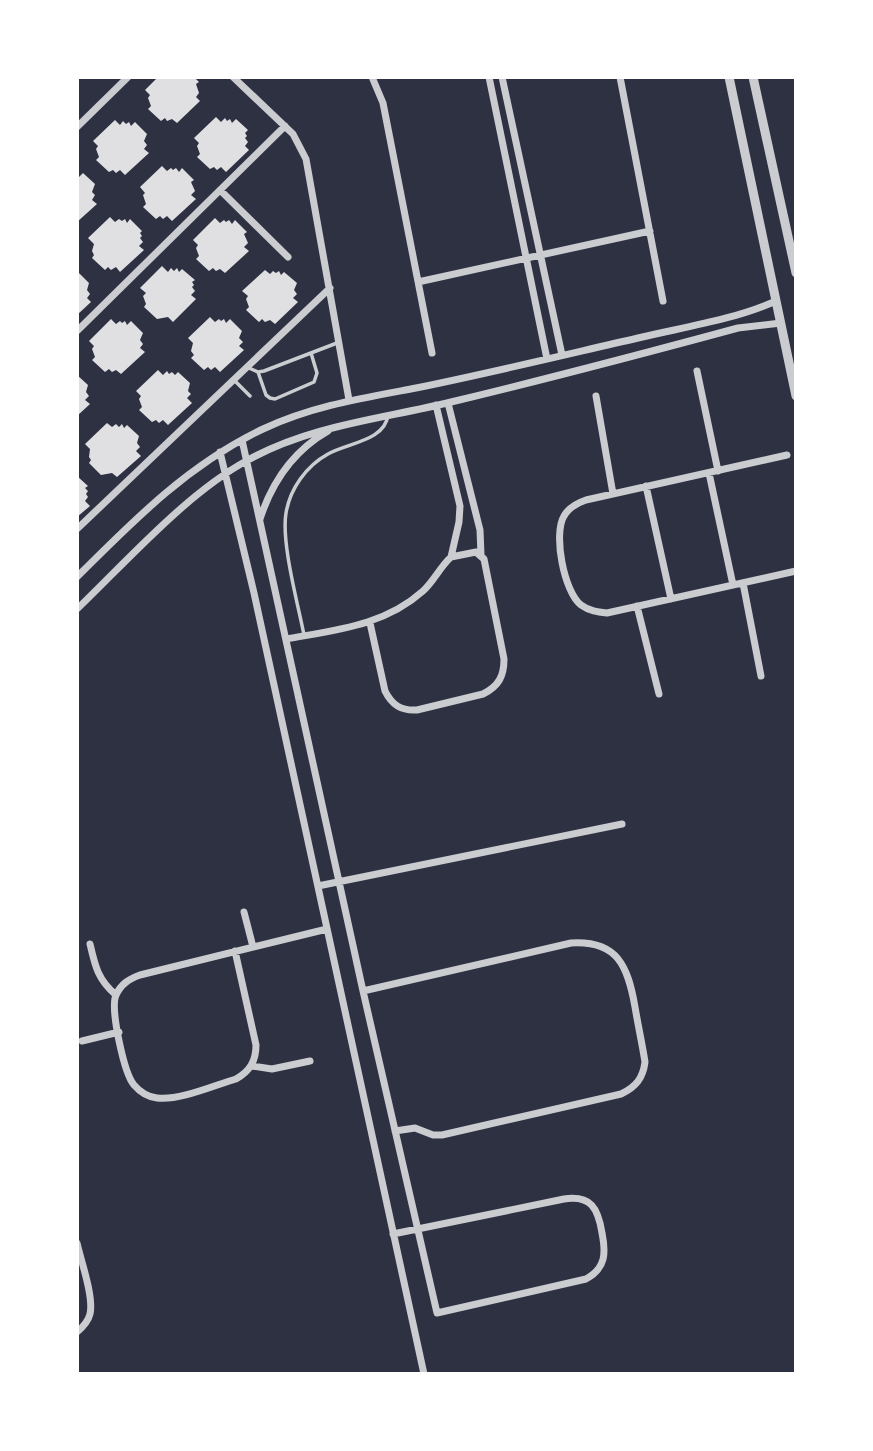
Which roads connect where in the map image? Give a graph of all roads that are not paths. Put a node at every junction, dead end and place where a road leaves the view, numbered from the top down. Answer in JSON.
{"nodes":[{"id":1,"x":128,"y":77,"type":"edge"},
{"id":2,"x":233,"y":77,"type":"edge"},
{"id":3,"x":384,"y":77,"type":"edge"},
{"id":4,"x":489,"y":77,"type":"edge"},
{"id":5,"x":502,"y":77,"type":"edge"},
{"id":6,"x":620,"y":77,"type":"edge"},
{"id":7,"x":729,"y":77,"type":"edge"},
{"id":8,"x":753,"y":77,"type":"edge"},
{"id":9,"x":374,"y":81,"type":"edge"},
{"id":10,"x":285,"y":126,"type":"junction"},
{"id":11,"x":77,"y":127,"type":"edge"},
{"id":12,"x":220,"y":190,"type":"junction"},
{"id":13,"x":650,"y":231,"type":"junction"},
{"id":14,"x":541,"y":254,"type":"junction"},
{"id":15,"x":288,"y":257,"type":"dead end"},
{"id":16,"x":526,"y":258,"type":"junction"},
{"id":17,"x":796,"y":273,"type":"edge"},
{"id":18,"x":418,"y":282,"type":"junction"},
{"id":19,"x":330,"y":288,"type":"junction"},
{"id":20,"x":663,"y":300,"type":"dead end"},
{"id":21,"x":776,"y":301,"type":"junction"},
{"id":22,"x":781,"y":323,"type":"junction"},
{"id":23,"x":77,"y":331,"type":"edge"},
{"id":24,"x":339,"y":342,"type":"junction"},
{"id":25,"x":312,"y":353,"type":"junction"},
{"id":26,"x":432,"y":353,"type":"dead end"},
{"id":27,"x":562,"y":355,"type":"junction"},
{"id":28,"x":547,"y":359,"type":"junction"},
{"id":29,"x":248,"y":366,"type":"junction"},
{"id":30,"x":697,"y":371,"type":"dead end"},
{"id":31,"x":258,"y":372,"type":"junction"},
{"id":32,"x":233,"y":380,"type":"junction"},
{"id":33,"x":250,"y":396,"type":"dead end"},
{"id":34,"x":596,"y":396,"type":"dead end"},
{"id":35,"x":796,"y":396,"type":"edge"},
{"id":36,"x":349,"y":400,"type":"junction"},
{"id":37,"x":448,"y":403,"type":"junction"},
{"id":38,"x":436,"y":405,"type":"junction"},
{"id":39,"x":388,"y":415,"type":"junction"},
{"id":40,"x":338,"y":426,"type":"junction"},
{"id":41,"x":242,"y":440,"type":"junction"},
{"id":42,"x":220,"y":452,"type":"junction"},
{"id":43,"x":788,"y":454,"type":"dead end"},
{"id":44,"x":246,"y":461,"type":"junction"},
{"id":45,"x":718,"y":471,"type":"junction"},
{"id":46,"x":709,"y":473,"type":"junction"},
{"id":47,"x":226,"y":474,"type":"junction"},
{"id":48,"x":646,"y":486,"type":"junction"},
{"id":49,"x":613,"y":494,"type":"junction"},
{"id":50,"x":260,"y":520,"type":"junction"},
{"id":51,"x":77,"y":529,"type":"edge"},
{"id":52,"x":481,"y":555,"type":"junction"},
{"id":53,"x":451,"y":557,"type":"junction"},
{"id":54,"x":796,"y":571,"type":"edge"},
{"id":55,"x":77,"y":577,"type":"edge"},
{"id":56,"x":743,"y":583,"type":"junction"},
{"id":57,"x":733,"y":585,"type":"junction"},
{"id":58,"x":671,"y":599,"type":"junction"},
{"id":59,"x":637,"y":606,"type":"junction"},
{"id":60,"x":77,"y":609,"type":"edge"},
{"id":61,"x":370,"y":623,"type":"junction"},
{"id":62,"x":304,"y":635,"type":"junction"},
{"id":63,"x":286,"y":639,"type":"junction"},
{"id":64,"x":761,"y":676,"type":"dead end"},
{"id":65,"x":659,"y":694,"type":"dead end"},
{"id":66,"x":622,"y":824,"type":"dead end"},
{"id":67,"x":339,"y":882,"type":"junction"},
{"id":68,"x":318,"y":886,"type":"junction"},
{"id":69,"x":244,"y":912,"type":"dead end"},
{"id":70,"x":327,"y":929,"type":"junction"},
{"id":71,"x":89,"y":944,"type":"dead end"},
{"id":72,"x":253,"y":947,"type":"junction"},
{"id":73,"x":235,"y":951,"type":"junction"},
{"id":74,"x":363,"y":991,"type":"junction"},
{"id":75,"x":116,"y":995,"type":"junction"},
{"id":76,"x":119,"y":1032,"type":"junction"},
{"id":77,"x":82,"y":1041,"type":"dead end"},
{"id":78,"x":310,"y":1061,"type":"dead end"},
{"id":79,"x":252,"y":1066,"type":"junction"},
{"id":80,"x":395,"y":1131,"type":"junction"},
{"id":81,"x":419,"y":1229,"type":"junction"},
{"id":82,"x":393,"y":1234,"type":"junction"},
{"id":83,"x":77,"y":1243,"type":"edge"},
{"id":84,"x":77,"y":1332,"type":"edge"},
{"id":85,"x":424,"y":1374,"type":"edge"}],
"edges":[{"from":1,"to":11,"type":"street"},
{"from":2,"to":10,"type":"street"},
{"from":3,"to":9,"type":"street"},
{"from":4,"to":16,"type":"street"},
{"from":5,"to":14,"type":"street"},
{"from":6,"to":13,"type":"street"},
{"from":7,"to":21,"type":"street"},
{"from":8,"to":17,"type":"street"},
{"from":9,"to":18,"type":"street"},
{"from":10,"to":12,"type":"street"},
{"from":10,"to":19,"type":"street"},
{"from":12,"to":15,"type":"street"},
{"from":12,"to":23,"type":"street"},
{"from":13,"to":14,"type":"street"},
{"from":13,"to":20,"type":"street"},
{"from":14,"to":16,"type":"street"},
{"from":14,"to":27,"type":"street"},
{"from":16,"to":18,"type":"street"},
{"from":16,"to":28,"type":"street"},
{"from":18,"to":26,"type":"street"},
{"from":19,"to":24,"type":"street"},
{"from":19,"to":29,"type":"street"},
{"from":21,"to":22,"type":"street"},
{"from":21,"to":27,"type":"street"},
{"from":22,"to":35,"type":"street"},
{"from":22,"to":37,"type":"street"},
{"from":24,"to":25,"type":"lane"},
{"from":24,"to":36,"type":"street"},
{"from":25,"to":31,"type":"lane"},
{"from":25,"to":31,"type":"lane"},
{"from":27,"to":28,"type":"street"},
{"from":28,"to":36,"type":"street"},
{"from":29,"to":31,"type":"lane"},
{"from":29,"to":32,"type":"street"},
{"from":30,"to":45,"type":"street"},
{"from":32,"to":33,"type":"lane"},
{"from":32,"to":51,"type":"street"},
{"from":34,"to":49,"type":"street"},
{"from":36,"to":41,"type":"street"},
{"from":37,"to":38,"type":"street"},
{"from":37,"to":52,"type":"street"},
{"from":38,"to":39,"type":"street"},
{"from":38,"to":53,"type":"street"},
{"from":39,"to":40,"type":"street"},
{"from":39,"to":62,"type":"lane"},
{"from":40,"to":44,"type":"street"},
{"from":40,"to":50,"type":"street"},
{"from":41,"to":42,"type":"street"},
{"from":41,"to":44,"type":"street"},
{"from":42,"to":47,"type":"street"},
{"from":42,"to":55,"type":"street"},
{"from":43,"to":45,"type":"street"},
{"from":44,"to":47,"type":"street"},
{"from":44,"to":50,"type":"street"},
{"from":45,"to":46,"type":"street"},
{"from":46,"to":48,"type":"street"},
{"from":46,"to":57,"type":"street"},
{"from":47,"to":60,"type":"street"},
{"from":47,"to":68,"type":"street"},
{"from":48,"to":49,"type":"street"},
{"from":48,"to":58,"type":"street"},
{"from":49,"to":59,"type":"street"},
{"from":50,"to":63,"type":"street"},
{"from":52,"to":53,"type":"street"},
{"from":52,"to":61,"type":"street"},
{"from":53,"to":61,"type":"street"},
{"from":54,"to":56,"type":"street"},
{"from":56,"to":57,"type":"street"},
{"from":56,"to":64,"type":"street"},
{"from":57,"to":58,"type":"street"},
{"from":58,"to":59,"type":"street"},
{"from":59,"to":65,"type":"street"},
{"from":61,"to":62,"type":"street"},
{"from":62,"to":63,"type":"street"},
{"from":63,"to":67,"type":"street"},
{"from":66,"to":67,"type":"street"},
{"from":67,"to":68,"type":"street"},
{"from":67,"to":74,"type":"street"},
{"from":68,"to":70,"type":"street"},
{"from":69,"to":72,"type":"street"},
{"from":70,"to":72,"type":"street"},
{"from":70,"to":82,"type":"street"},
{"from":71,"to":75,"type":"street"},
{"from":72,"to":73,"type":"street"},
{"from":73,"to":75,"type":"street"},
{"from":73,"to":79,"type":"street"},
{"from":74,"to":80,"type":"street"},
{"from":74,"to":80,"type":"street"},
{"from":75,"to":76,"type":"street"},
{"from":76,"to":77,"type":"street"},
{"from":76,"to":79,"type":"street"},
{"from":78,"to":79,"type":"street"},
{"from":80,"to":81,"type":"street"},
{"from":81,"to":81,"type":"street"},
{"from":81,"to":82,"type":"street"},
{"from":82,"to":85,"type":"street"},
{"from":83,"to":84,"type":"street"}]}
